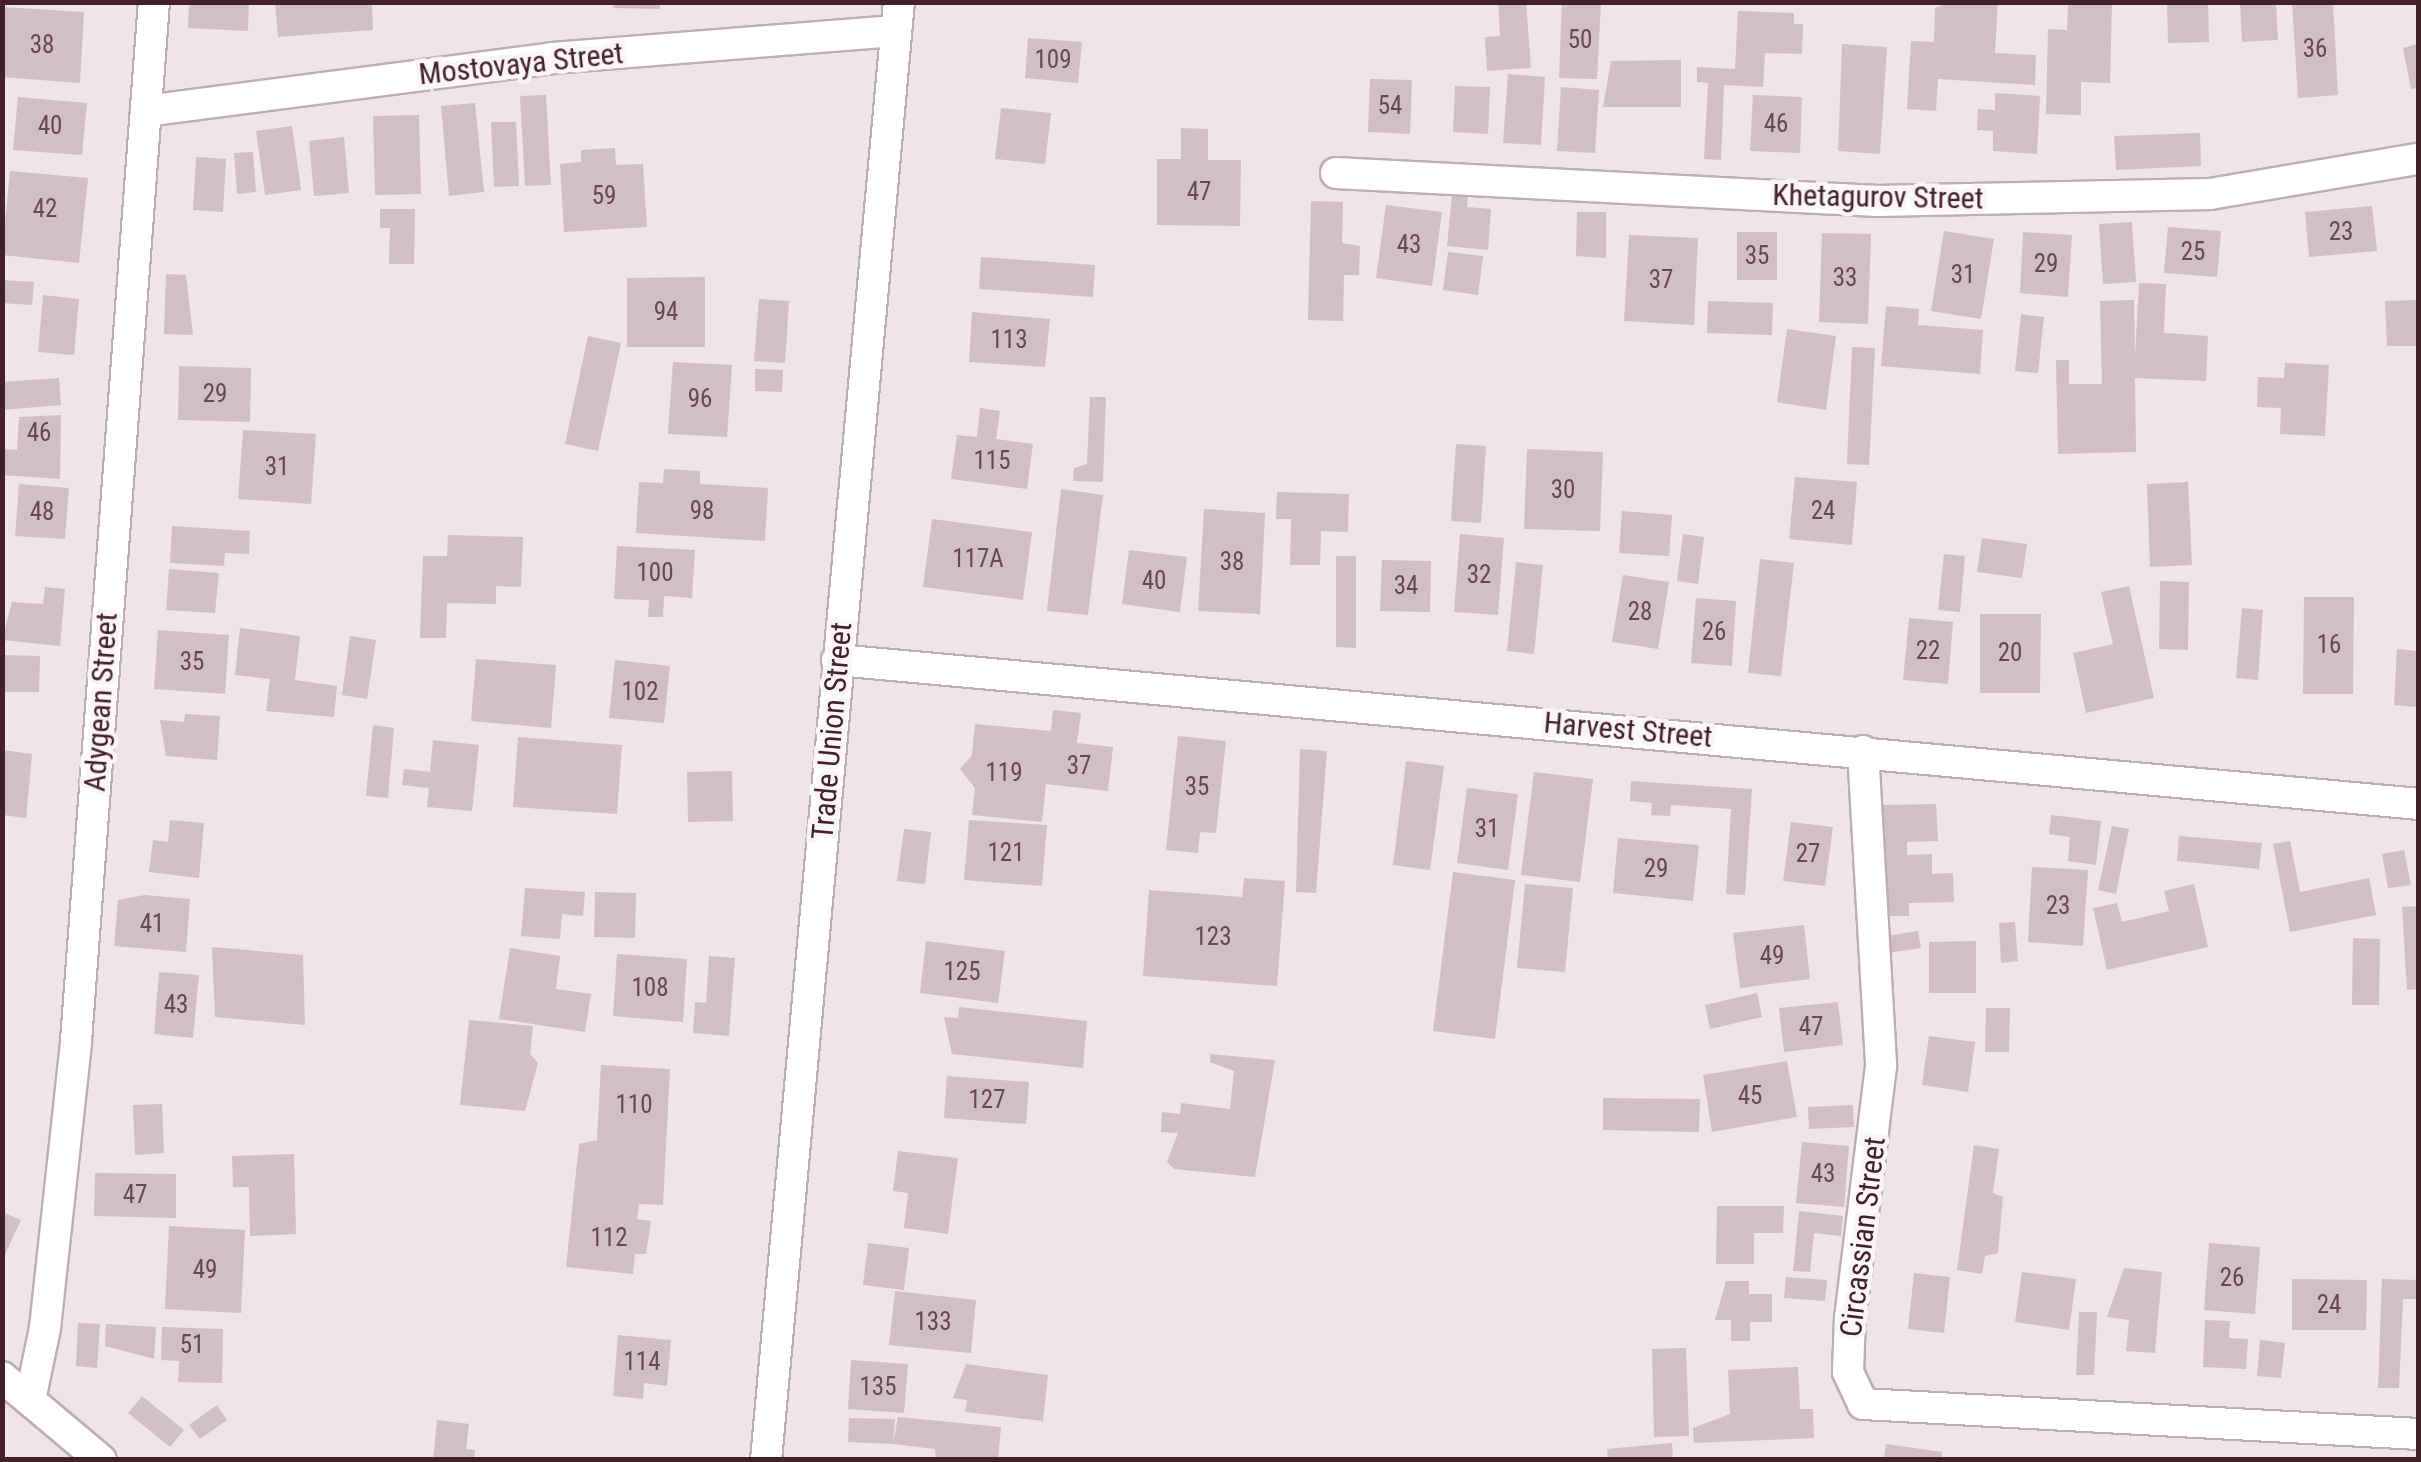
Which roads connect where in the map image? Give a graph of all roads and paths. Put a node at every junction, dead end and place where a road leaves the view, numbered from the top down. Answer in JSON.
{"nodes":[{"id":1,"x":154,"y":2,"type":"edge"},
{"id":2,"x":898,"y":16,"type":"edge"},
{"id":3,"x":146,"y":111,"type":"junction"},
{"id":4,"x":2418,"y":160,"type":"edge"},
{"id":5,"x":1336,"y":173,"type":"dead end"},
{"id":6,"x":837,"y":660,"type":"junction"},
{"id":7,"x":1863,"y":751,"type":"junction"},
{"id":8,"x":2418,"y":804,"type":"edge"},
{"id":9,"x":2,"y":1377,"type":"edge"},
{"id":10,"x":30,"y":1400,"type":"junction"},
{"id":11,"x":2418,"y":1434,"type":"edge"},
{"id":12,"x":101,"y":1460,"type":"edge"},
{"id":13,"x":766,"y":1460,"type":"edge"}],
"edges":[{"from":1,"to":3,"type":"street","name":"Adygean Street"},
{"from":2,"to":3,"type":"street","name":"Mostovaya Street"},
{"from":2,"to":6,"type":"street","name":"Trade Union Street"},
{"from":3,"to":10,"type":"street","name":"Adygean Street"},
{"from":4,"to":5,"type":"street","name":"Khetagurov Street"},
{"from":6,"to":7,"type":"street","name":"Harvest Street"},
{"from":6,"to":13,"type":"street","name":"Trade Union Street"},
{"from":7,"to":8,"type":"street","name":"Harvest Street"},
{"from":7,"to":11,"type":"street","name":"Circassian Street"},
{"from":9,"to":10,"type":"street"},
{"from":10,"to":12,"type":"street"}]}
